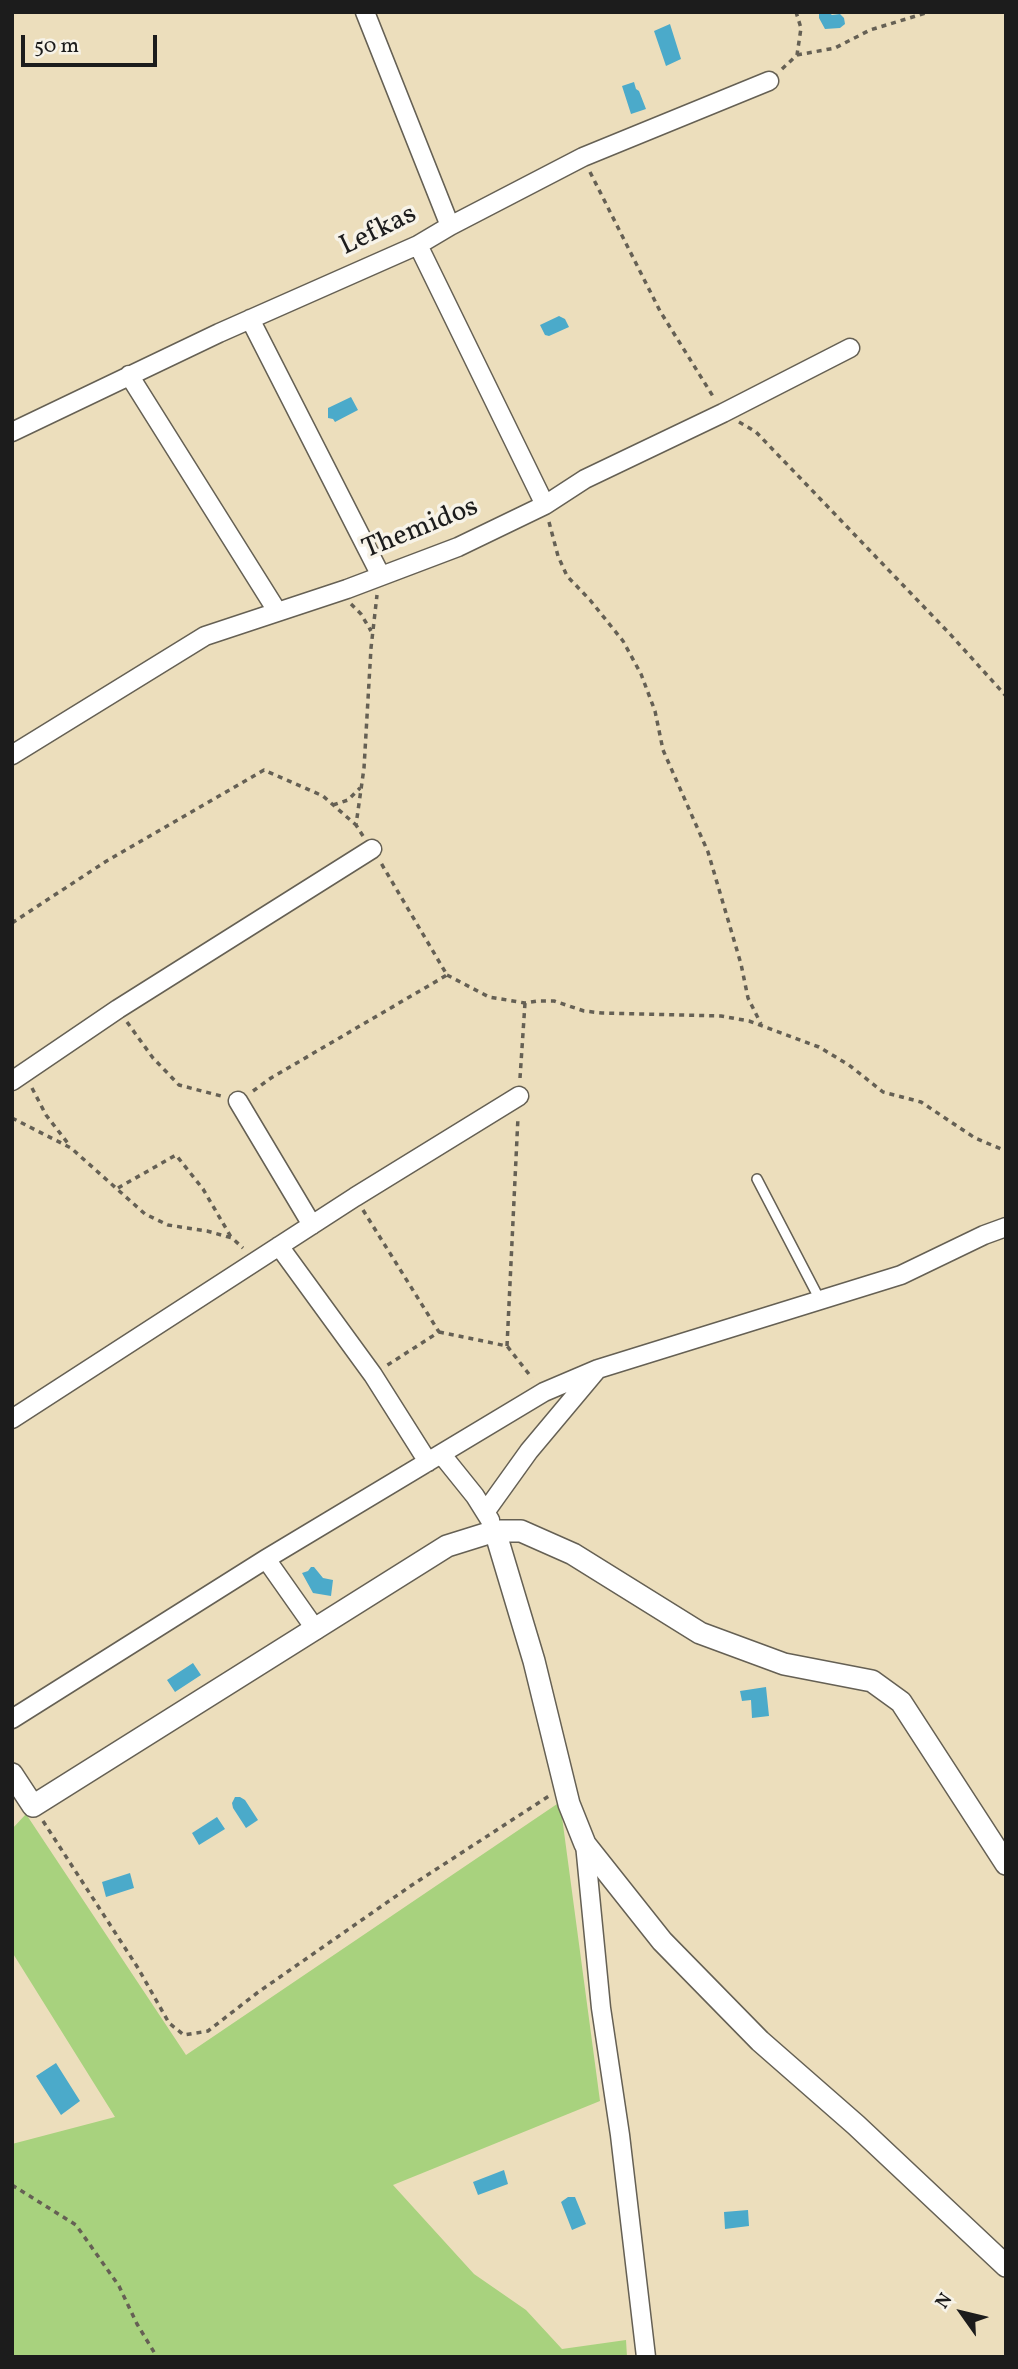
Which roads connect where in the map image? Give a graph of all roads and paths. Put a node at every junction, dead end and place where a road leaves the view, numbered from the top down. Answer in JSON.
{"nodes":[{"id":1,"x":365,"y":12,"type":"edge"},
{"id":2,"x":796,"y":12,"type":"edge"},
{"id":3,"x":929,"y":12,"type":"edge"},
{"id":4,"x":797,"y":55,"type":"junction"},
{"id":5,"x":769,"y":81,"type":"joint"},
{"id":6,"x":583,"y":157,"type":"junction"},
{"id":7,"x":450,"y":226,"type":"junction"},
{"id":8,"x":418,"y":245,"type":"junction"},
{"id":9,"x":250,"y":319,"type":"junction"},
{"id":10,"x":850,"y":348,"type":"dead end"},
{"id":11,"x":129,"y":375,"type":"junction"},
{"id":12,"x":723,"y":413,"type":"junction"},
{"id":13,"x":12,"y":432,"type":"edge"},
{"id":14,"x":545,"y":505,"type":"junction"},
{"id":15,"x":381,"y":576,"type":"junction"},
{"id":16,"x":325,"y":594,"type":"junction"},
{"id":17,"x":277,"y":611,"type":"junction"},
{"id":18,"x":372,"y":633,"type":"junction"},
{"id":19,"x":1006,"y":696,"type":"edge"},
{"id":20,"x":12,"y":755,"type":"edge"},
{"id":21,"x":361,"y":788,"type":"junction"},
{"id":22,"x":333,"y":805,"type":"junction"},
{"id":23,"x":356,"y":825,"type":"junction"},
{"id":24,"x":372,"y":849,"type":"junction"},
{"id":25,"x":12,"y":923,"type":"edge"},
{"id":26,"x":447,"y":975,"type":"junction"},
{"id":27,"x":525,"y":1003,"type":"junction"},
{"id":28,"x":118,"y":1009,"type":"junction"},
{"id":29,"x":762,"y":1026,"type":"junction"},
{"id":30,"x":20,"y":1076,"type":"edge"},
{"id":31,"x":519,"y":1096,"type":"junction"},
{"id":32,"x":238,"y":1101,"type":"junction"},
{"id":33,"x":12,"y":1118,"type":"edge"},
{"id":34,"x":71,"y":1148,"type":"junction"},
{"id":35,"x":1006,"y":1151,"type":"edge"},
{"id":36,"x":757,"y":1179,"type":"dead end"},
{"id":37,"x":118,"y":1188,"type":"junction"},
{"id":38,"x":355,"y":1197,"type":"junction"},
{"id":39,"x":312,"y":1225,"type":"junction"},
{"id":40,"x":1006,"y":1227,"type":"edge"},
{"id":41,"x":232,"y":1238,"type":"junction"},
{"id":42,"x":279,"y":1246,"type":"junction"},
{"id":43,"x":257,"y":1261,"type":"junction"},
{"id":44,"x":820,"y":1300,"type":"junction"},
{"id":45,"x":439,"y":1332,"type":"junction"},
{"id":46,"x":507,"y":1346,"type":"junction"},
{"id":47,"x":598,"y":1369,"type":"junction"},
{"id":48,"x":373,"y":1375,"type":"junction"},
{"id":49,"x":544,"y":1392,"type":"junction"},
{"id":50,"x":12,"y":1419,"type":"edge"},
{"id":51,"x":435,"y":1459,"type":"junction"},
{"id":52,"x":485,"y":1511,"type":"junction"},
{"id":53,"x":495,"y":1531,"type":"junction"},
{"id":54,"x":266,"y":1559,"type":"junction"},
{"id":55,"x":316,"y":1630,"type":"junction"},
{"id":56,"x":12,"y":1720,"type":"edge"},
{"id":57,"x":12,"y":1773,"type":"edge"},
{"id":58,"x":565,"y":1786,"type":"junction"},
{"id":59,"x":33,"y":1806,"type":"junction"},
{"id":60,"x":585,"y":1844,"type":"junction"},
{"id":61,"x":1006,"y":1864,"type":"edge"},
{"id":62,"x":12,"y":2185,"type":"edge"},
{"id":63,"x":1006,"y":2266,"type":"edge"},
{"id":64,"x":158,"y":2357,"type":"edge"},
{"id":65,"x":646,"y":2357,"type":"edge"}],
"edges":[{"from":1,"to":7,"type":"street"},
{"from":2,"to":4,"type":"path"},
{"from":3,"to":4,"type":"path"},
{"from":4,"to":5,"type":"path"},
{"from":5,"to":6,"type":"street","name":"Lefkas"},
{"from":6,"to":7,"type":"street","name":"Lefkas"},
{"from":6,"to":12,"type":"path"},
{"from":7,"to":8,"type":"street","name":"Lefkas"},
{"from":8,"to":9,"type":"street","name":"Lefkas"},
{"from":8,"to":14,"type":"street"},
{"from":9,"to":11,"type":"street","name":"Lefkas"},
{"from":9,"to":15,"type":"street"},
{"from":10,"to":12,"type":"street","name":"Themidos"},
{"from":11,"to":13,"type":"street","name":"Lefkas"},
{"from":11,"to":17,"type":"street"},
{"from":12,"to":14,"type":"street","name":"Themidos"},
{"from":12,"to":19,"type":"path"},
{"from":14,"to":15,"type":"street","name":"Themidos"},
{"from":14,"to":29,"type":"path"},
{"from":15,"to":16,"type":"street","name":"Themidos"},
{"from":15,"to":18,"type":"path"},
{"from":16,"to":17,"type":"street","name":"Themidos"},
{"from":16,"to":18,"type":"path"},
{"from":17,"to":20,"type":"street","name":"Themidos"},
{"from":18,"to":21,"type":"path"},
{"from":21,"to":22,"type":"path"},
{"from":21,"to":23,"type":"path"},
{"from":22,"to":23,"type":"path"},
{"from":22,"to":25,"type":"path"},
{"from":23,"to":24,"type":"path"},
{"from":24,"to":26,"type":"path"},
{"from":24,"to":28,"type":"street"},
{"from":26,"to":27,"type":"path"},
{"from":26,"to":32,"type":"path"},
{"from":27,"to":29,"type":"path"},
{"from":27,"to":31,"type":"path"},
{"from":28,"to":30,"type":"street"},
{"from":28,"to":32,"type":"path"},
{"from":29,"to":35,"type":"path"},
{"from":30,"to":34,"type":"path"},
{"from":31,"to":38,"type":"street"},
{"from":31,"to":46,"type":"path"},
{"from":32,"to":39,"type":"street"},
{"from":33,"to":34,"type":"path"},
{"from":34,"to":37,"type":"path"},
{"from":36,"to":44,"type":"lane"},
{"from":37,"to":41,"type":"path"},
{"from":37,"to":41,"type":"path"},
{"from":38,"to":39,"type":"street"},
{"from":38,"to":45,"type":"path"},
{"from":39,"to":42,"type":"street"},
{"from":40,"to":44,"type":"street"},
{"from":41,"to":43,"type":"path"},
{"from":42,"to":43,"type":"street"},
{"from":42,"to":48,"type":"street"},
{"from":43,"to":50,"type":"street"},
{"from":44,"to":47,"type":"street"},
{"from":45,"to":46,"type":"path"},
{"from":45,"to":48,"type":"path"},
{"from":46,"to":49,"type":"path"},
{"from":47,"to":49,"type":"street"},
{"from":47,"to":52,"type":"street"},
{"from":48,"to":51,"type":"street"},
{"from":49,"to":51,"type":"street"},
{"from":51,"to":52,"type":"street"},
{"from":51,"to":54,"type":"street"},
{"from":52,"to":53,"type":"street"},
{"from":53,"to":55,"type":"street"},
{"from":53,"to":58,"type":"street"},
{"from":53,"to":61,"type":"street"},
{"from":54,"to":55,"type":"street"},
{"from":54,"to":56,"type":"street"},
{"from":55,"to":59,"type":"street"},
{"from":57,"to":59,"type":"street"},
{"from":58,"to":59,"type":"path"},
{"from":58,"to":60,"type":"street"},
{"from":60,"to":63,"type":"street"},
{"from":60,"to":65,"type":"street"},
{"from":62,"to":64,"type":"path"}]}
